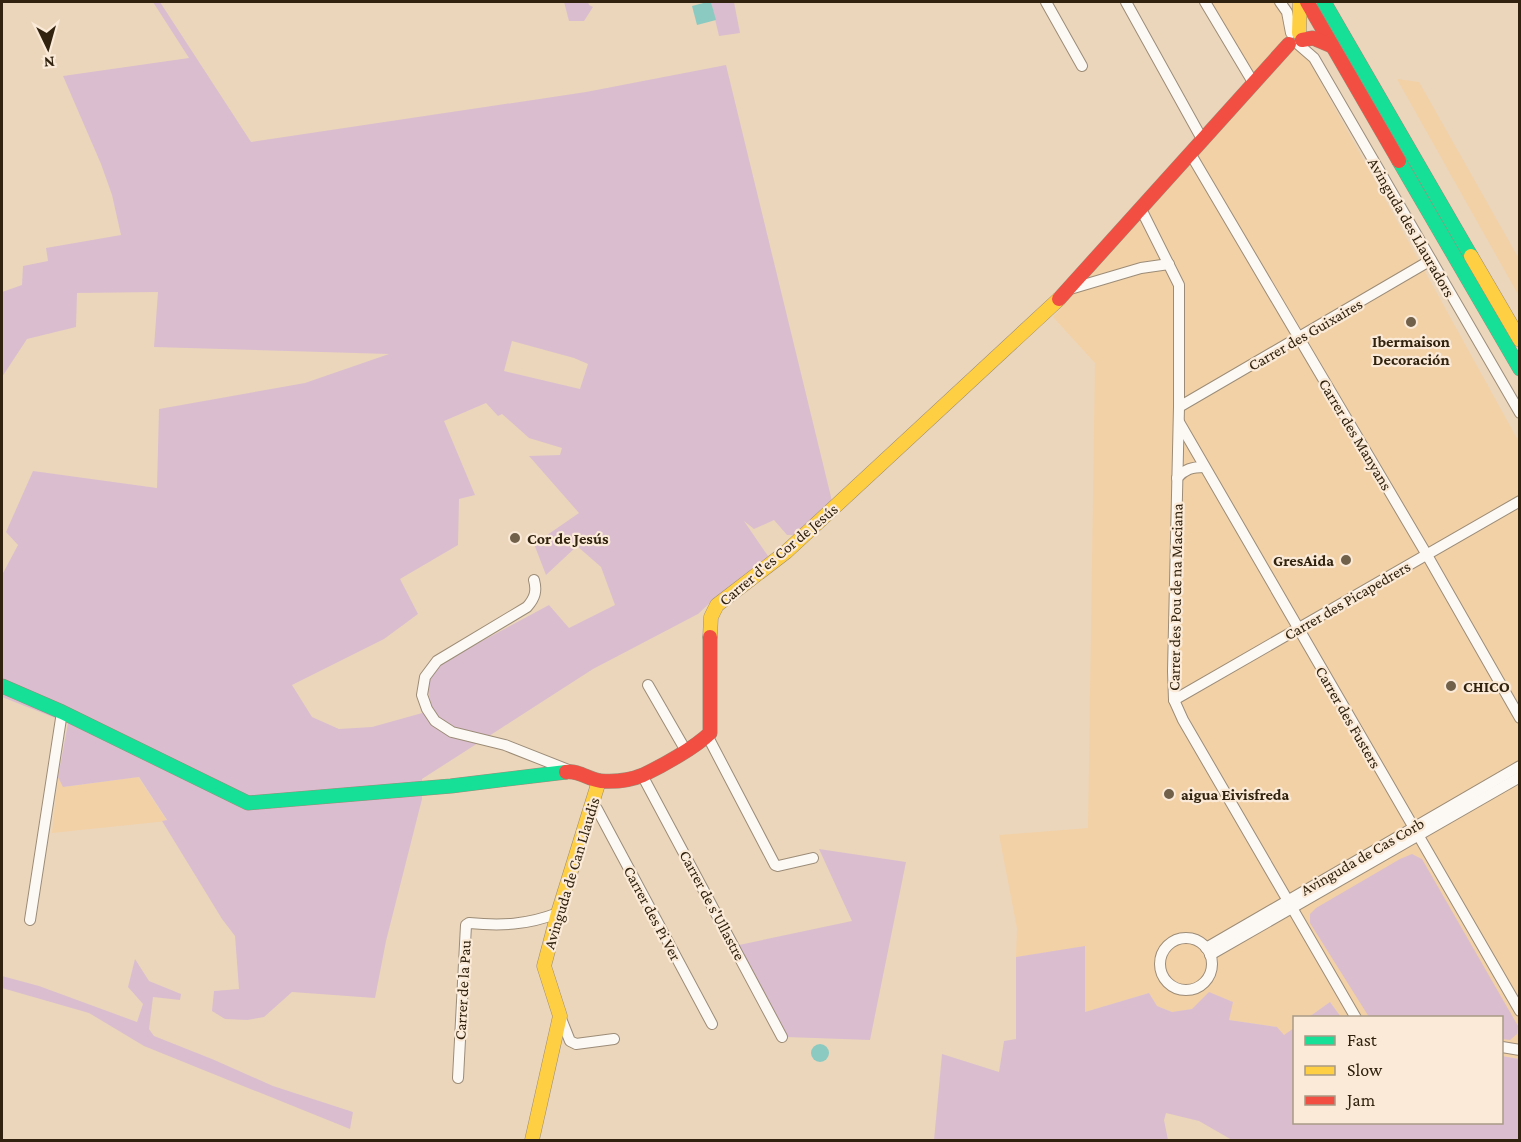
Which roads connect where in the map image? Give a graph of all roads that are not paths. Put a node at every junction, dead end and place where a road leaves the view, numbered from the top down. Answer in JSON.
{"nodes":[{"id":1,"x":1046,"y":2,"type":"edge"},
{"id":2,"x":1125,"y":2,"type":"edge"},
{"id":3,"x":1205,"y":2,"type":"edge"},
{"id":4,"x":1280,"y":2,"type":"edge"},
{"id":5,"x":1300,"y":2,"type":"edge"},
{"id":6,"x":1307,"y":2,"type":"edge"},
{"id":7,"x":1324,"y":2,"type":"edge"},
{"id":8,"x":1296,"y":39,"type":"junction"},
{"id":9,"x":1333,"y":46,"type":"junction"},
{"id":10,"x":1082,"y":66,"type":"dead end"},
{"id":11,"x":1254,"y":84,"type":"junction"},
{"id":12,"x":1202,"y":139,"type":"junction"},
{"id":13,"x":1190,"y":153,"type":"junction"},
{"id":14,"x":1141,"y":209,"type":"junction"},
{"id":15,"x":1431,"y":260,"type":"junction"},
{"id":16,"x":1169,"y":264,"type":"junction"},
{"id":17,"x":1070,"y":289,"type":"junction"},
{"id":18,"x":1299,"y":338,"type":"junction"},
{"id":19,"x":1520,"y":340,"type":"edge"},
{"id":20,"x":1520,"y":369,"type":"edge"},
{"id":21,"x":1179,"y":407,"type":"junction"},
{"id":22,"x":1520,"y":413,"type":"edge"},
{"id":23,"x":1178,"y":422,"type":"junction"},
{"id":24,"x":1204,"y":467,"type":"junction"},
{"id":25,"x":1177,"y":478,"type":"junction"},
{"id":26,"x":1520,"y":501,"type":"edge"},
{"id":27,"x":1427,"y":555,"type":"junction"},
{"id":28,"x":534,"y":580,"type":"dead end"},
{"id":29,"x":1298,"y":628,"type":"junction"},
{"id":30,"x":648,"y":685,"type":"dead end"},
{"id":31,"x":2,"y":686,"type":"edge"},
{"id":32,"x":1174,"y":700,"type":"junction"},
{"id":33,"x":62,"y":712,"type":"junction"},
{"id":34,"x":1520,"y":718,"type":"edge"},
{"id":35,"x":708,"y":737,"type":"junction"},
{"id":36,"x":686,"y":751,"type":"junction"},
{"id":37,"x":1520,"y":766,"type":"edge"},
{"id":38,"x":572,"y":771,"type":"junction"},
{"id":39,"x":642,"y":775,"type":"junction"},
{"id":40,"x":1520,"y":777,"type":"edge"},
{"id":41,"x":599,"y":781,"type":"junction"},
{"id":42,"x":591,"y":805,"type":"junction"},
{"id":43,"x":1415,"y":832,"type":"junction"},
{"id":44,"x":813,"y":858,"type":"dead end"},
{"id":45,"x":1291,"y":903,"type":"junction"},
{"id":46,"x":558,"y":913,"type":"junction"},
{"id":47,"x":30,"y":920,"type":"dead end"},
{"id":48,"x":1208,"y":952,"type":"junction"},
{"id":49,"x":1520,"y":1011,"type":"edge"},
{"id":50,"x":560,"y":1016,"type":"junction"},
{"id":51,"x":1355,"y":1016,"type":"edge"},
{"id":52,"x":712,"y":1024,"type":"dead end"},
{"id":53,"x":782,"y":1037,"type":"dead end"},
{"id":54,"x":615,"y":1039,"type":"dead end"},
{"id":55,"x":1503,"y":1047,"type":"edge"},
{"id":56,"x":1520,"y":1050,"type":"edge"},
{"id":57,"x":458,"y":1078,"type":"dead end"},
{"id":58,"x":532,"y":1140,"type":"edge"}],
"edges":[{"from":1,"to":10,"type":"street"},
{"from":2,"to":12,"type":"street"},
{"from":3,"to":11,"type":"street"},
{"from":4,"to":8,"type":"street"},
{"from":5,"to":8,"type":"street"},
{"from":6,"to":9,"type":"street"},
{"from":7,"to":19,"type":"street"},
{"from":8,"to":9,"type":"street"},
{"from":8,"to":11,"type":"street"},
{"from":8,"to":15,"type":"street","name":"Avinguda des Llauradors"},
{"from":9,"to":20,"type":"street"},
{"from":11,"to":12,"type":"street","name":"Carrer d'es Cor de Jesús"},
{"from":12,"to":13,"type":"street","name":"Carrer d'es Cor de Jesús"},
{"from":13,"to":14,"type":"street","name":"Carrer d'es Cor de Jesús"},
{"from":13,"to":18,"type":"street","name":"Carrer des Manyans"},
{"from":14,"to":16,"type":"street","name":"Carrer des Pou de na Maciana"},
{"from":14,"to":17,"type":"street","name":"Carrer d'es Cor de Jesús"},
{"from":15,"to":18,"type":"street","name":"Carrer des Guixaires"},
{"from":15,"to":22,"type":"street","name":"Avinguda des Llauradors"},
{"from":16,"to":17,"type":"street"},
{"from":16,"to":21,"type":"street","name":"Carrer des Pou de na Maciana"},
{"from":17,"to":35,"type":"street","name":"Carrer d'es Cor de Jesús"},
{"from":18,"to":21,"type":"street","name":"Carrer des Guixaires"},
{"from":18,"to":27,"type":"street","name":"Carrer des Manyans"},
{"from":21,"to":23,"type":"street","name":"Carrer des Pou de na Maciana"},
{"from":23,"to":24,"type":"street","name":"Carrer des Fusters"},
{"from":23,"to":25,"type":"street","name":"Carrer des Pou de na Maciana"},
{"from":24,"to":25,"type":"street"},
{"from":24,"to":29,"type":"street","name":"Carrer des Fusters"},
{"from":25,"to":32,"type":"street","name":"Carrer des Pou de na Maciana"},
{"from":26,"to":27,"type":"street","name":"Carrer des Picapedrers"},
{"from":27,"to":29,"type":"street","name":"Carrer des Picapedrers"},
{"from":27,"to":34,"type":"street","name":"Carrer des Manyans"},
{"from":28,"to":38,"type":"street"},
{"from":29,"to":32,"type":"street","name":"Carrer des Picapedrers"},
{"from":29,"to":43,"type":"street","name":"Carrer des Fusters"},
{"from":30,"to":36,"type":"street"},
{"from":31,"to":33,"type":"street"},
{"from":32,"to":45,"type":"street","name":"Carrer des Pou de na Maciana"},
{"from":33,"to":38,"type":"street"},
{"from":33,"to":47,"type":"street"},
{"from":35,"to":36,"type":"street"},
{"from":35,"to":44,"type":"street"},
{"from":36,"to":39,"type":"street"},
{"from":37,"to":43,"type":"street","name":"Avinguda de Cas Corb"},
{"from":38,"to":41,"type":"street"},
{"from":39,"to":41,"type":"street"},
{"from":39,"to":53,"type":"street","name":"Carrer de s'Ullastre"},
{"from":40,"to":43,"type":"street","name":"Avinguda de Cas Corb"},
{"from":41,"to":42,"type":"street","name":"Avinguda de Can Llaudis"},
{"from":42,"to":46,"type":"street","name":"Avinguda de Can Llaudis"},
{"from":42,"to":52,"type":"street","name":"Carrer des Pi Ver"},
{"from":43,"to":45,"type":"street","name":"Avinguda de Cas Corb"},
{"from":43,"to":49,"type":"street","name":"Carrer des Fusters"},
{"from":45,"to":48,"type":"street","name":"Avinguda de Cas Corb"},
{"from":45,"to":51,"type":"street","name":"Carrer des Pou de na Maciana"},
{"from":46,"to":50,"type":"street","name":"Avinguda de Can Llaudis"},
{"from":46,"to":57,"type":"street","name":"Carrer de la Pau"},
{"from":48,"to":48,"type":"street"},
{"from":50,"to":54,"type":"street"},
{"from":50,"to":58,"type":"street"},
{"from":55,"to":56,"type":"street"}]}
